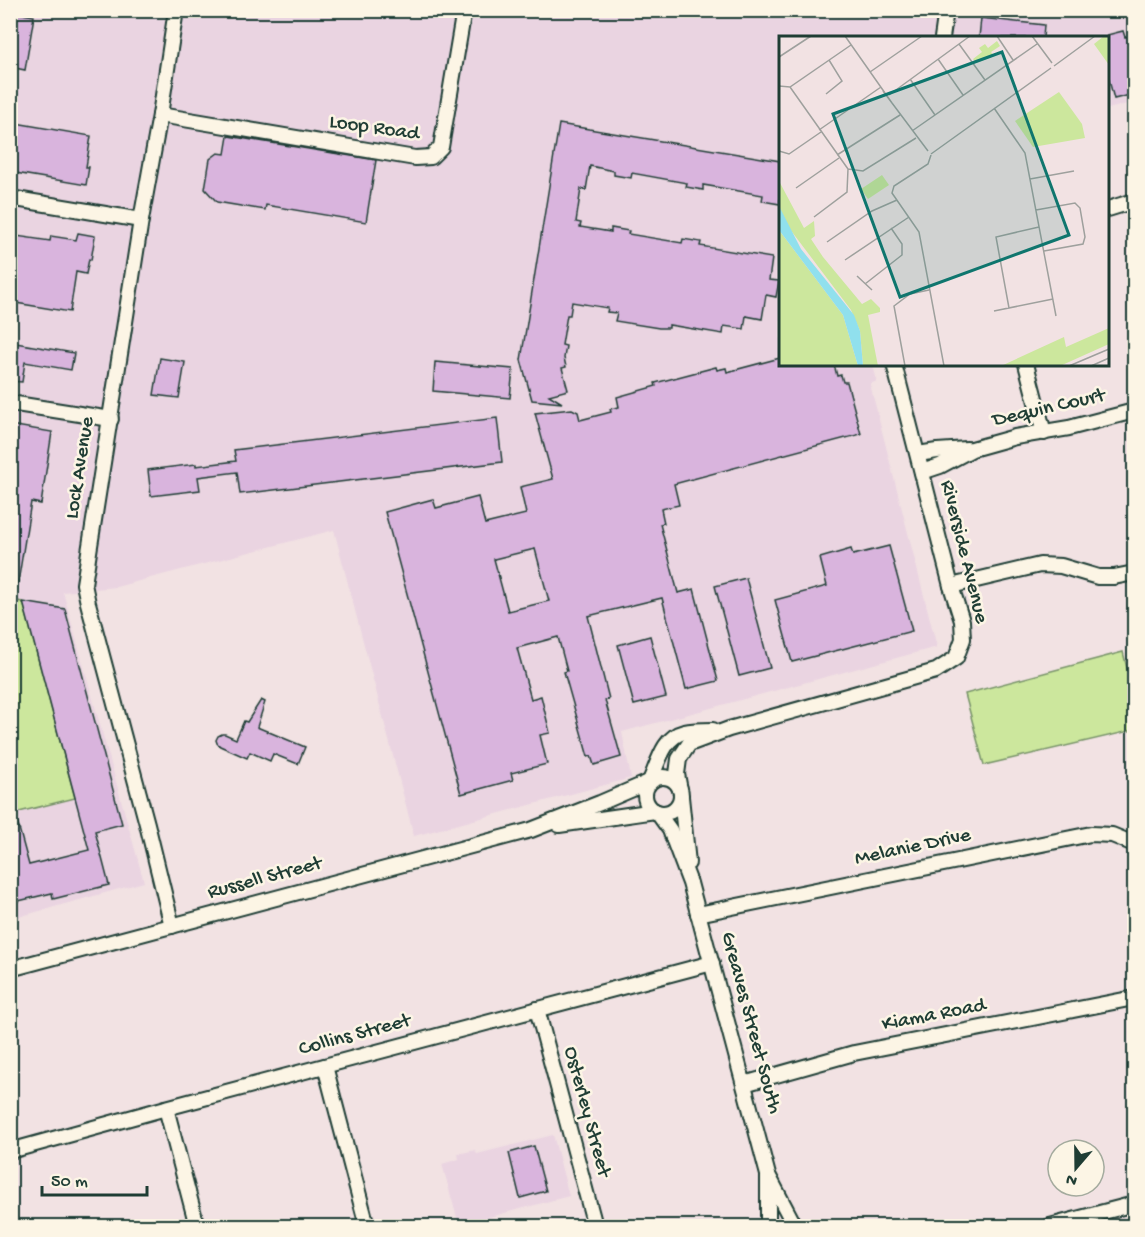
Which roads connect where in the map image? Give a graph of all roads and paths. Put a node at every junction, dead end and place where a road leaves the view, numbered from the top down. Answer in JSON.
{"nodes":[{"id":1,"x":176,"y":10,"type":"edge"},
{"id":2,"x":464,"y":10,"type":"edge"},
{"id":3,"x":946,"y":10,"type":"edge"},
{"id":4,"x":942,"y":36,"type":"edge"},
{"id":5,"x":160,"y":116,"type":"junction"},
{"id":6,"x":10,"y":198,"type":"edge"},
{"id":7,"x":1134,"y":201,"type":"edge"},
{"id":8,"x":1109,"y":208,"type":"edge"},
{"id":9,"x":141,"y":220,"type":"junction"},
{"id":10,"x":895,"y":366,"type":"edge"},
{"id":11,"x":1027,"y":366,"type":"edge"},
{"id":12,"x":10,"y":403,"type":"edge"},
{"id":13,"x":1134,"y":411,"type":"edge"},
{"id":14,"x":111,"y":419,"type":"junction"},
{"id":15,"x":1044,"y":433,"type":"junction"},
{"id":16,"x":972,"y":449,"type":"junction"},
{"id":17,"x":918,"y":454,"type":"junction"},
{"id":18,"x":922,"y":472,"type":"junction"},
{"id":19,"x":1134,"y":573,"type":"edge"},
{"id":20,"x":951,"y":586,"type":"junction"},
{"id":21,"x":729,"y":729,"type":"junction"},
{"id":22,"x":650,"y":782,"type":"junction"},
{"id":23,"x":680,"y":793,"type":"junction"},
{"id":24,"x":656,"y":811,"type":"junction"},
{"id":25,"x":531,"y":830,"type":"junction"},
{"id":26,"x":1134,"y":844,"type":"edge"},
{"id":27,"x":690,"y":883,"type":"junction"},
{"id":28,"x":699,"y":914,"type":"junction"},
{"id":29,"x":172,"y":926,"type":"junction"},
{"id":30,"x":712,"y":963,"type":"junction"},
{"id":31,"x":10,"y":969,"type":"edge"},
{"id":32,"x":1134,"y":998,"type":"edge"},
{"id":33,"x":537,"y":1009,"type":"junction"},
{"id":34,"x":325,"y":1066,"type":"junction"},
{"id":35,"x":744,"y":1084,"type":"junction"},
{"id":36,"x":166,"y":1108,"type":"junction"},
{"id":37,"x":10,"y":1151,"type":"edge"},
{"id":38,"x":768,"y":1175,"type":"junction"},
{"id":39,"x":1134,"y":1204,"type":"edge"},
{"id":40,"x":794,"y":1223,"type":"edge"},
{"id":41,"x":768,"y":1226,"type":"edge"},
{"id":42,"x":197,"y":1227,"type":"edge"},
{"id":43,"x":367,"y":1227,"type":"edge"},
{"id":44,"x":595,"y":1227,"type":"edge"},
{"id":45,"x":1050,"y":1227,"type":"edge"}],
"edges":[{"from":1,"to":5,"type":"street","name":"Lock Avenue"},
{"from":2,"to":5,"type":"street","name":"Loop Road"},
{"from":3,"to":4,"type":"street"},
{"from":5,"to":9,"type":"street","name":"Lock Avenue"},
{"from":6,"to":9,"type":"street"},
{"from":7,"to":8,"type":"street"},
{"from":9,"to":14,"type":"street","name":"Lock Avenue"},
{"from":10,"to":17,"type":"street","name":"Riverside Avenue"},
{"from":11,"to":15,"type":"street"},
{"from":12,"to":14,"type":"street"},
{"from":13,"to":15,"type":"street","name":"Dequin Court"},
{"from":14,"to":29,"type":"street","name":"Lock Avenue"},
{"from":15,"to":16,"type":"street","name":"Dequin Court"},
{"from":16,"to":17,"type":"street","name":"Dequin Court"},
{"from":16,"to":18,"type":"street","name":"Dequin Court"},
{"from":17,"to":18,"type":"street","name":"Riverside Avenue"},
{"from":18,"to":20,"type":"street","name":"Riverside Avenue"},
{"from":19,"to":20,"type":"street"},
{"from":20,"to":21,"type":"street","name":"Riverside Avenue"},
{"from":21,"to":22,"type":"street","name":"Riverside Avenue"},
{"from":21,"to":23,"type":"street","name":"Riverside Avenue"},
{"from":22,"to":23,"type":"street"},
{"from":22,"to":24,"type":"street"},
{"from":22,"to":25,"type":"street","name":"Russell Street"},
{"from":23,"to":24,"type":"street"},
{"from":23,"to":27,"type":"street","name":"Greaves Street South"},
{"from":24,"to":25,"type":"street","name":"Russell Street"},
{"from":24,"to":27,"type":"street","name":"Greaves Street South"},
{"from":25,"to":29,"type":"street","name":"Russell Street"},
{"from":26,"to":28,"type":"street","name":"Melanie Drive"},
{"from":27,"to":28,"type":"street","name":"Greaves Street South"},
{"from":28,"to":30,"type":"street","name":"Greaves Street South"},
{"from":29,"to":31,"type":"street","name":"Russell Street"},
{"from":30,"to":33,"type":"street","name":"Collins Street"},
{"from":30,"to":35,"type":"street","name":"Greaves Street South"},
{"from":32,"to":35,"type":"street","name":"Kiama Road"},
{"from":33,"to":34,"type":"street","name":"Collins Street"},
{"from":33,"to":44,"type":"street","name":"Osterley Street"},
{"from":34,"to":36,"type":"street","name":"Collins Street"},
{"from":34,"to":43,"type":"street"},
{"from":35,"to":38,"type":"street","name":"Greaves Street South"},
{"from":36,"to":37,"type":"street","name":"Collins Street"},
{"from":36,"to":42,"type":"street"},
{"from":38,"to":40,"type":"street","name":"Greaves Street South"},
{"from":38,"to":41,"type":"street","name":"Greaves Street South"},
{"from":39,"to":45,"type":"street"},
{"from":40,"to":41,"type":"street"}]}
